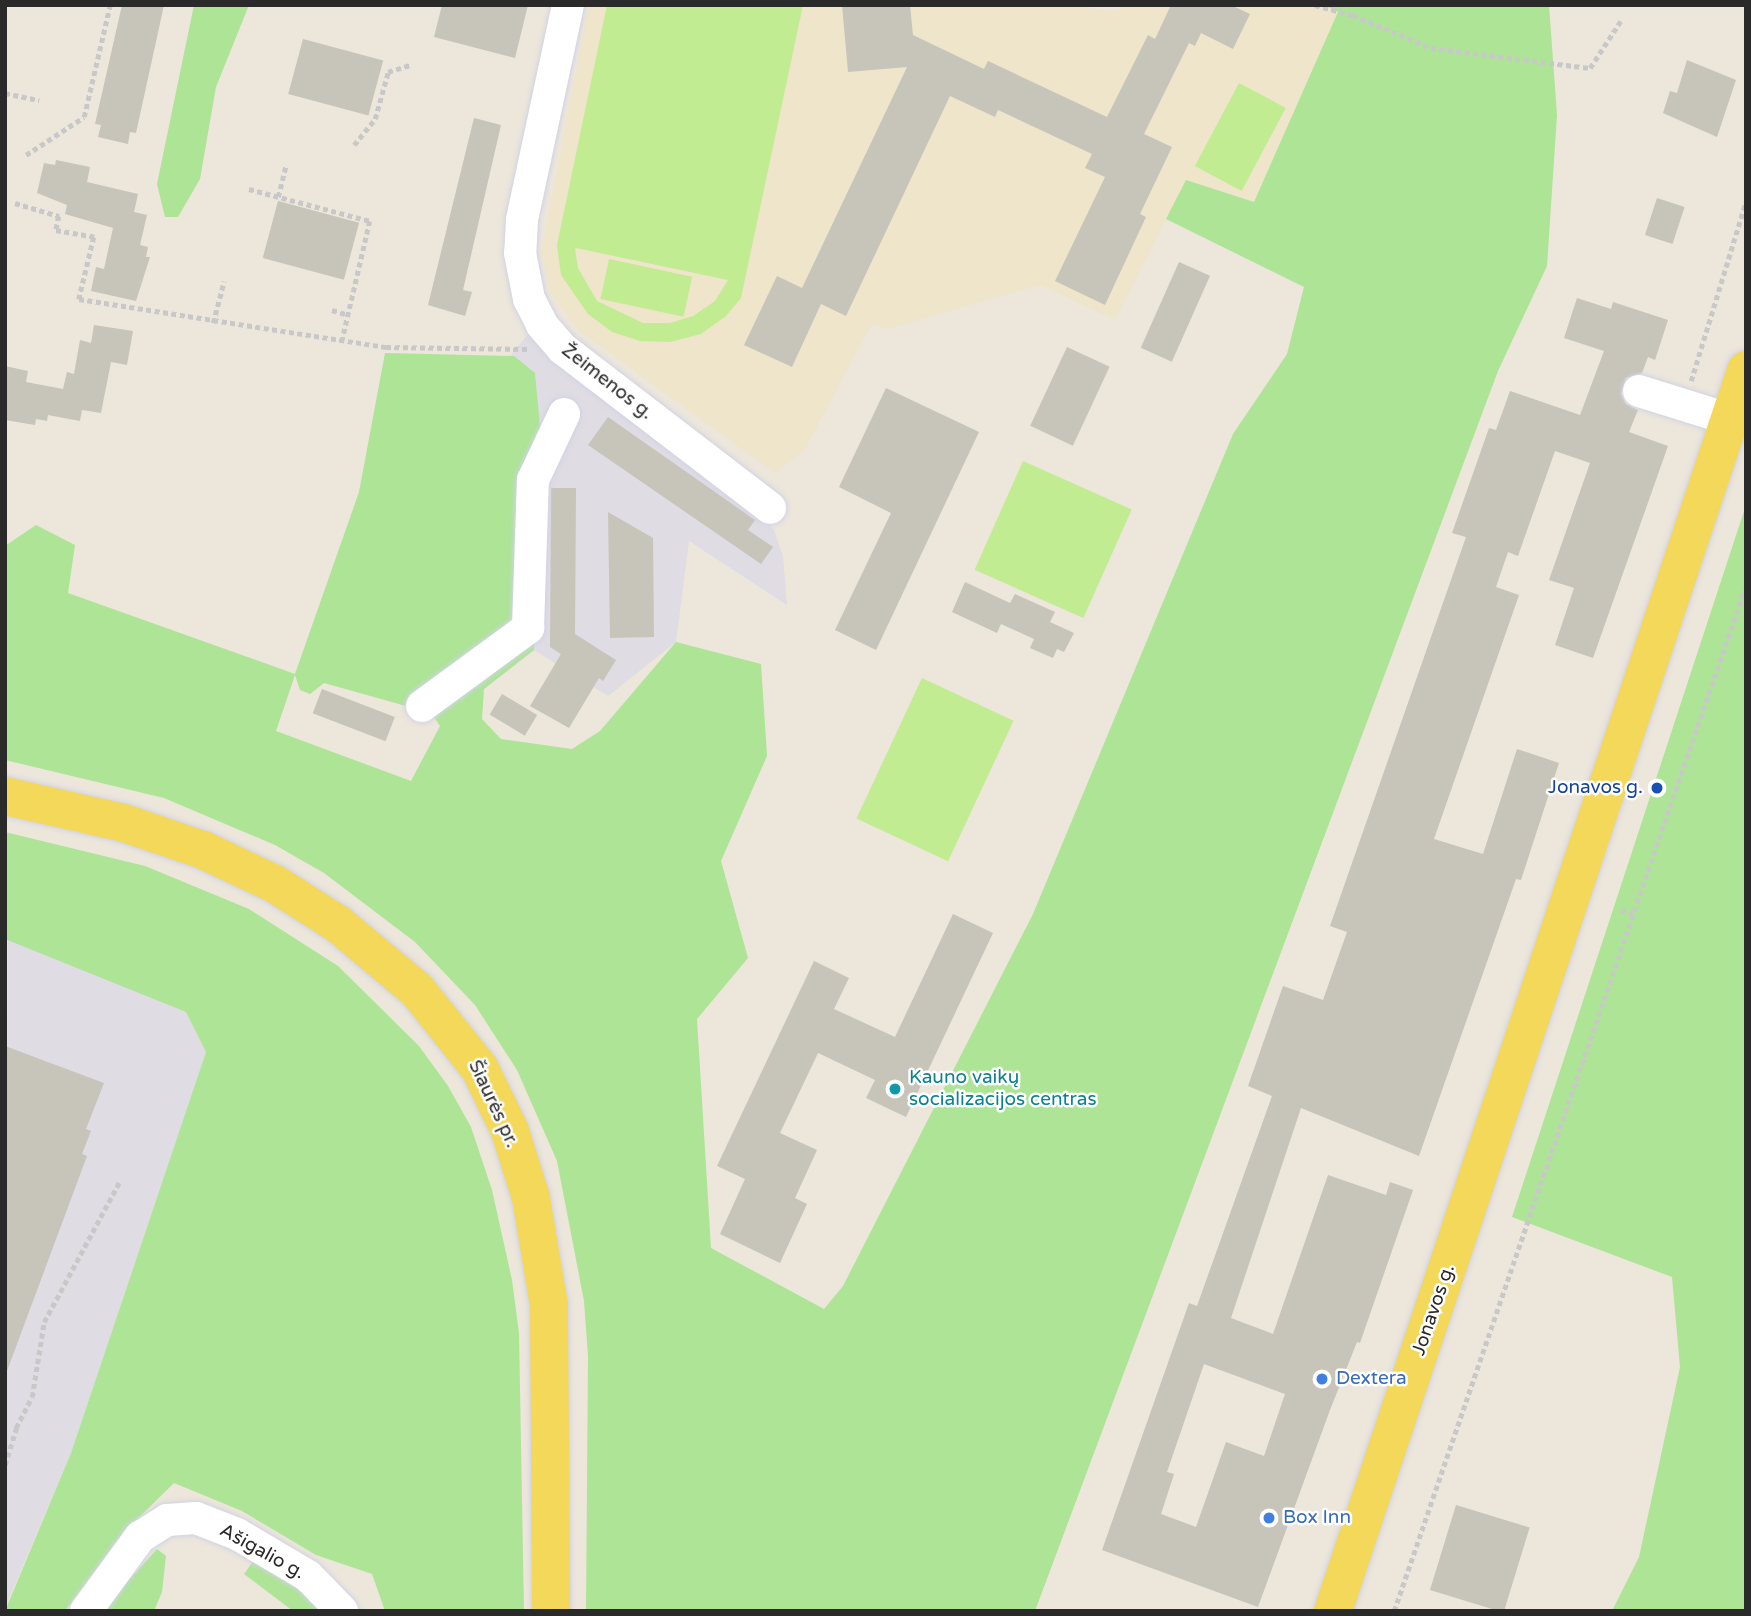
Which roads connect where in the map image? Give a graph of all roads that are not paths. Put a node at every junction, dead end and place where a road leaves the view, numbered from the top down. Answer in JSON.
{"nodes":[{"id":1,"x":568,"y":5,"type":"edge"},
{"id":2,"x":1746,"y":370,"type":"edge"},
{"id":3,"x":1639,"y":391,"type":"dead end"},
{"id":4,"x":564,"y":414,"type":"dead end"},
{"id":5,"x":1729,"y":419,"type":"junction"},
{"id":6,"x":770,"y":508,"type":"dead end"},
{"id":7,"x":422,"y":706,"type":"dead end"},
{"id":8,"x":5,"y":796,"type":"edge"},
{"id":9,"x":86,"y":1611,"type":"edge"},
{"id":10,"x":342,"y":1611,"type":"edge"},
{"id":11,"x":551,"y":1611,"type":"edge"},
{"id":12,"x":1333,"y":1611,"type":"edge"}],
"edges":[{"from":1,"to":6,"type":"street","name":"Žeimenos g."},
{"from":2,"to":5,"type":"main road","name":"Jonavos g."},
{"from":3,"to":5,"type":"street"},
{"from":4,"to":7,"type":"street"},
{"from":5,"to":12,"type":"main road","name":"Jonavos g."},
{"from":8,"to":11,"type":"main road","name":"Šiaurės pr."},
{"from":9,"to":10,"type":"street","name":"Ašigalio g."}]}
